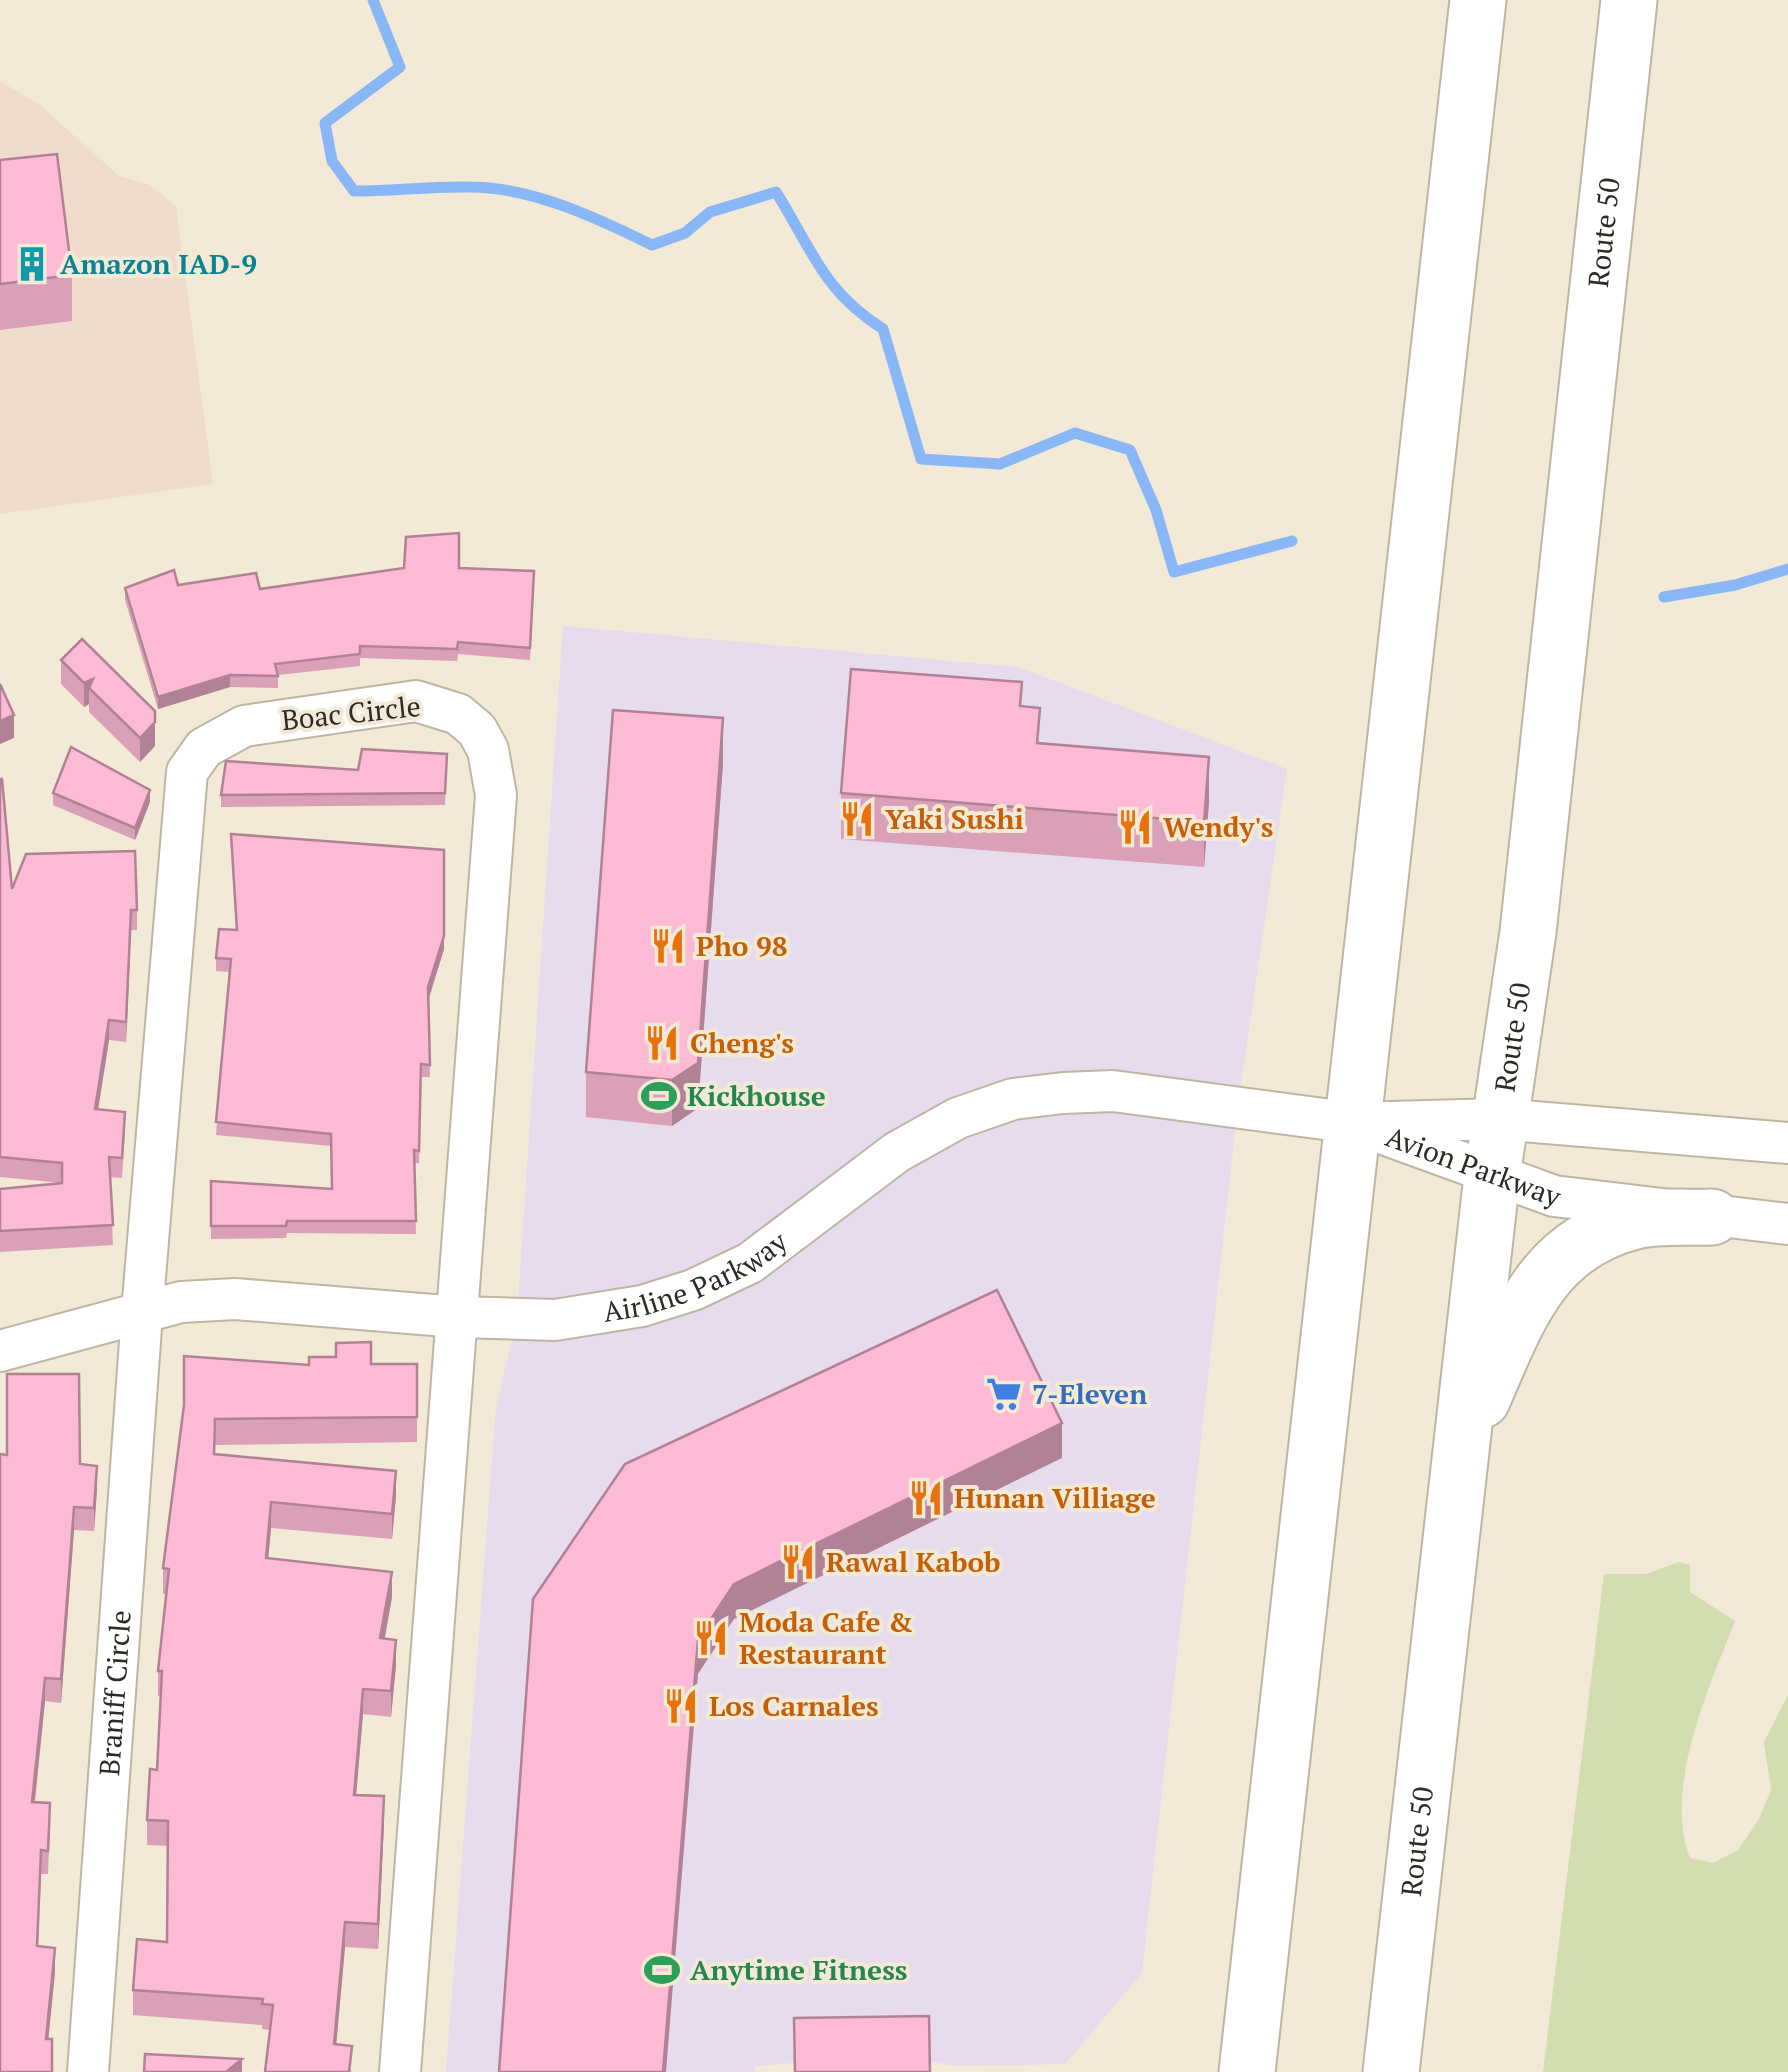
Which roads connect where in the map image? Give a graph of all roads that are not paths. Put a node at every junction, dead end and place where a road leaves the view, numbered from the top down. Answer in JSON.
{"nodes":[{"id":1,"x":1478,"y":0,"type":"edge"},
{"id":2,"x":1629,"y":0,"type":"edge"},
{"id":3,"x":1499,"y":1118,"type":"junction"},
{"id":4,"x":1354,"y":1123,"type":"junction"},
{"id":5,"x":1788,"y":1143,"type":"edge"},
{"id":6,"x":1492,"y":1176,"type":"junction"},
{"id":7,"x":1712,"y":1216,"type":"junction"},
{"id":8,"x":1788,"y":1224,"type":"edge"},
{"id":9,"x":142,"y":1313,"type":"junction"},
{"id":10,"x":458,"y":1317,"type":"junction"},
{"id":11,"x":0,"y":1351,"type":"edge"},
{"id":12,"x":1459,"y":1453,"type":"junction"},
{"id":13,"x":88,"y":2072,"type":"edge"},
{"id":14,"x":400,"y":2072,"type":"edge"},
{"id":15,"x":1248,"y":2072,"type":"edge"},
{"id":16,"x":1391,"y":2072,"type":"edge"}],
"edges":[{"from":1,"to":4,"type":"highway"},
{"from":2,"to":3,"type":"highway","name":"Route 50"},
{"from":3,"to":4,"type":"street","name":"Avion Parkway"},
{"from":3,"to":5,"type":"street","name":"Avion Parkway"},
{"from":3,"to":6,"type":"highway","name":"Route 50"},
{"from":4,"to":6,"type":"street","name":"Avion Parkway"},
{"from":4,"to":10,"type":"street","name":"Airline Parkway"},
{"from":4,"to":15,"type":"highway"},
{"from":6,"to":7,"type":"street","name":"Avion Parkway"},
{"from":6,"to":12,"type":"highway","name":"Route 50"},
{"from":7,"to":8,"type":"street","name":"Avion Parkway"},
{"from":7,"to":12,"type":"highway"},
{"from":9,"to":10,"type":"street","name":"Airline Parkway"},
{"from":9,"to":10,"type":"street","name":"Boac Circle"},
{"from":9,"to":11,"type":"street","name":"Airline Parkway"},
{"from":9,"to":13,"type":"street","name":"Braniff Circle"},
{"from":10,"to":14,"type":"street"},
{"from":12,"to":16,"type":"highway","name":"Route 50"}]}
